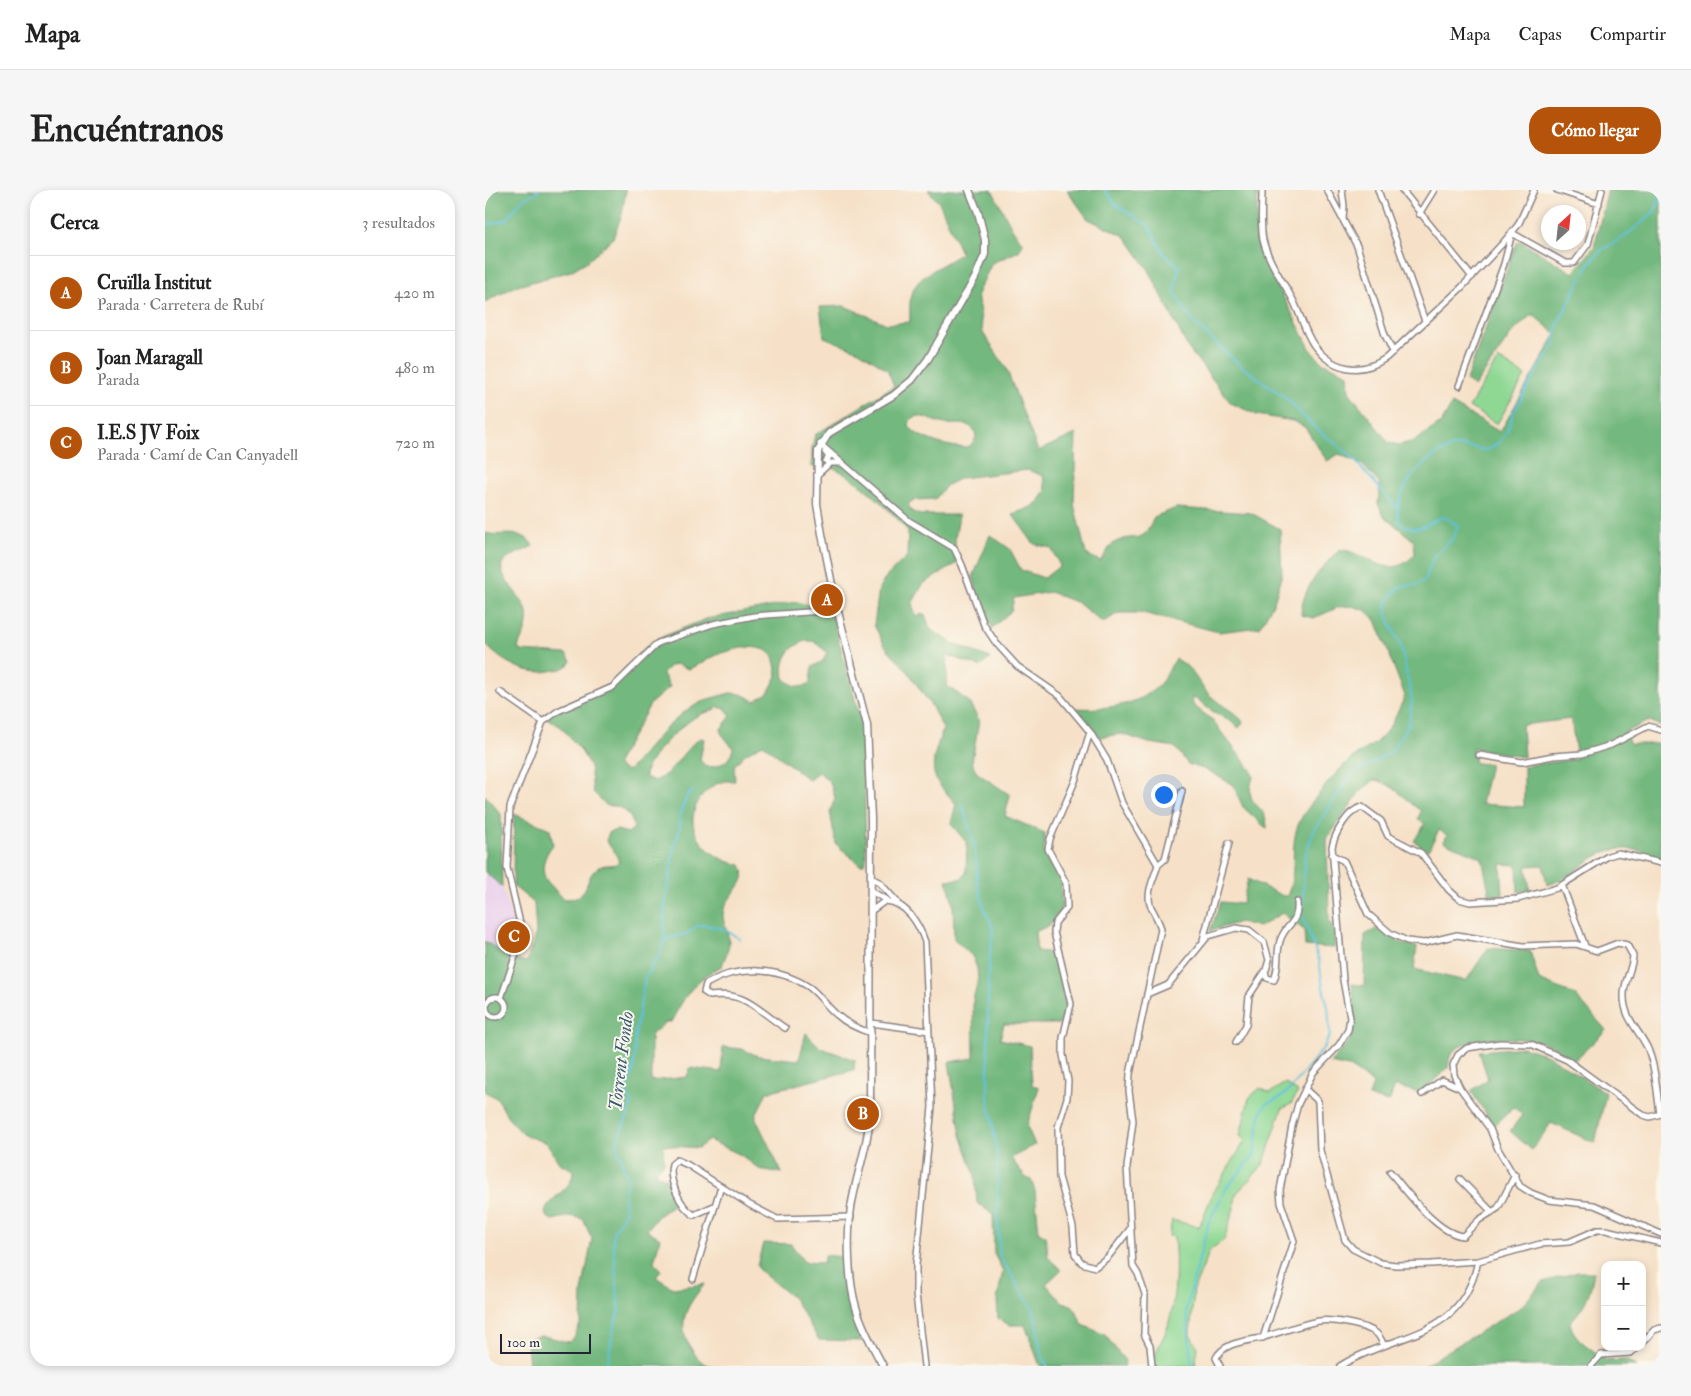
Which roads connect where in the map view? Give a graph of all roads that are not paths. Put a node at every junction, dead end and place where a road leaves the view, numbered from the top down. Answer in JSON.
{"nodes":[{"id":1,"x":969,"y":190,"type":"edge"},
{"id":2,"x":1262,"y":190,"type":"edge"},
{"id":3,"x":1327,"y":190,"type":"edge"},
{"id":4,"x":1342,"y":190,"type":"edge"},
{"id":5,"x":1378,"y":190,"type":"edge"},
{"id":6,"x":1402,"y":190,"type":"edge"},
{"id":7,"x":1434,"y":190,"type":"edge"},
{"id":8,"x":1534,"y":190,"type":"edge"},
{"id":9,"x":1557,"y":190,"type":"edge"},
{"id":10,"x":1603,"y":190,"type":"edge"},
{"id":11,"x":1599,"y":204,"type":"junction"},
{"id":12,"x":1419,"y":214,"type":"junction"},
{"id":13,"x":1343,"y":220,"type":"junction"},
{"id":14,"x":1512,"y":233,"type":"junction"},
{"id":15,"x":1472,"y":277,"type":"junction"},
{"id":16,"x":1425,"y":321,"type":"junction"},
{"id":17,"x":1393,"y":352,"type":"junction"},
{"id":18,"x":1459,"y":386,"type":"dead end"},
{"id":19,"x":821,"y":444,"type":"junction"},
{"id":20,"x":820,"y":454,"type":"junction"},
{"id":21,"x":835,"y":455,"type":"junction"},
{"id":22,"x":828,"y":462,"type":"junction"},
{"id":23,"x":844,"y":463,"type":"junction"},
{"id":24,"x":817,"y":475,"type":"junction"},
{"id":25,"x":835,"y":600,"type":"junction"},
{"id":26,"x":822,"y":610,"type":"junction"},
{"id":27,"x":838,"y":614,"type":"junction"},
{"id":28,"x":500,"y":692,"type":"dead end"},
{"id":29,"x":543,"y":722,"type":"junction"},
{"id":30,"x":1661,"y":730,"type":"edge"},
{"id":31,"x":1090,"y":732,"type":"junction"},
{"id":32,"x":1479,"y":755,"type":"dead end"},
{"id":33,"x":1182,"y":790,"type":"dead end"},
{"id":34,"x":1229,"y":843,"type":"dead end"},
{"id":35,"x":1332,"y":855,"type":"junction"},
{"id":36,"x":1661,"y":863,"type":"edge"},
{"id":37,"x":1158,"y":865,"type":"junction"},
{"id":38,"x":871,"y":884,"type":"junction"},
{"id":39,"x":1562,"y":885,"type":"junction"},
{"id":40,"x":889,"y":901,"type":"junction"},
{"id":41,"x":1297,"y":902,"type":"dead end"},
{"id":42,"x":899,"y":904,"type":"junction"},
{"id":43,"x":871,"y":910,"type":"junction"},
{"id":44,"x":1202,"y":942,"type":"junction"},
{"id":45,"x":1585,"y":946,"type":"junction"},
{"id":46,"x":1265,"y":972,"type":"junction"},
{"id":47,"x":1147,"y":994,"type":"junction"},
{"id":48,"x":501,"y":998,"type":"junction"},
{"id":49,"x":486,"y":1011,"type":"edge"},
{"id":50,"x":871,"y":1022,"type":"junction"},
{"id":51,"x":785,"y":1028,"type":"dead end"},
{"id":52,"x":929,"y":1031,"type":"junction"},
{"id":53,"x":871,"y":1033,"type":"junction"},
{"id":54,"x":1236,"y":1042,"type":"dead end"},
{"id":55,"x":1460,"y":1088,"type":"junction"},
{"id":56,"x":1305,"y":1089,"type":"junction"},
{"id":57,"x":1422,"y":1094,"type":"dead end"},
{"id":58,"x":1661,"y":1114,"type":"edge"},
{"id":59,"x":1390,"y":1172,"type":"dead end"},
{"id":60,"x":1515,"y":1175,"type":"junction"},
{"id":61,"x":1460,"y":1179,"type":"dead end"},
{"id":62,"x":721,"y":1186,"type":"junction"},
{"id":63,"x":714,"y":1206,"type":"junction"},
{"id":64,"x":1492,"y":1212,"type":"junction"},
{"id":65,"x":851,"y":1217,"type":"junction"},
{"id":66,"x":1130,"y":1228,"type":"junction"},
{"id":67,"x":1661,"y":1234,"type":"edge"},
{"id":68,"x":1661,"y":1243,"type":"edge"},
{"id":69,"x":1478,"y":1261,"type":"junction"},
{"id":70,"x":693,"y":1279,"type":"dead end"},
{"id":71,"x":1661,"y":1328,"type":"edge"},
{"id":72,"x":1263,"y":1338,"type":"junction"},
{"id":73,"x":1646,"y":1339,"type":"edge"},
{"id":74,"x":1384,"y":1346,"type":"junction"},
{"id":75,"x":1633,"y":1351,"type":"edge"},
{"id":76,"x":883,"y":1366,"type":"edge"},
{"id":77,"x":925,"y":1366,"type":"edge"},
{"id":78,"x":1152,"y":1366,"type":"edge"},
{"id":79,"x":1220,"y":1366,"type":"edge"},
{"id":80,"x":1340,"y":1366,"type":"edge"},
{"id":81,"x":1591,"y":1366,"type":"edge"}],
"edges":[{"from":1,"to":19,"type":"street"},
{"from":2,"to":17,"type":"street"},
{"from":3,"to":13,"type":"street"},
{"from":4,"to":13,"type":"street"},
{"from":5,"to":16,"type":"street"},
{"from":6,"to":12,"type":"street"},
{"from":7,"to":12,"type":"street"},
{"from":8,"to":14,"type":"street"},
{"from":9,"to":11,"type":"street"},
{"from":10,"to":11,"type":"street"},
{"from":11,"to":14,"type":"street"},
{"from":12,"to":15,"type":"street"},
{"from":13,"to":17,"type":"street"},
{"from":14,"to":15,"type":"street"},
{"from":14,"to":18,"type":"street"},
{"from":15,"to":16,"type":"street"},
{"from":16,"to":17,"type":"street"},
{"from":19,"to":20,"type":"street"},
{"from":19,"to":21,"type":"street"},
{"from":20,"to":21,"type":"street"},
{"from":20,"to":22,"type":"street"},
{"from":20,"to":22,"type":"street"},
{"from":20,"to":24,"type":"street"},
{"from":21,"to":23,"type":"street"},
{"from":22,"to":23,"type":"street"},
{"from":22,"to":24,"type":"street"},
{"from":23,"to":31,"type":"street"},
{"from":24,"to":25,"type":"street"},
{"from":25,"to":26,"type":"street"},
{"from":25,"to":27,"type":"street"},
{"from":26,"to":27,"type":"street"},
{"from":26,"to":29,"type":"street"},
{"from":27,"to":38,"type":"street"},
{"from":28,"to":29,"type":"street"},
{"from":29,"to":48,"type":"street"},
{"from":30,"to":32,"type":"street"},
{"from":31,"to":37,"type":"street"},
{"from":31,"to":66,"type":"street"},
{"from":33,"to":37,"type":"street"},
{"from":34,"to":44,"type":"street"},
{"from":35,"to":39,"type":"street"},
{"from":35,"to":45,"type":"street"},
{"from":35,"to":56,"type":"street"},
{"from":36,"to":39,"type":"street"},
{"from":37,"to":47,"type":"street"},
{"from":38,"to":40,"type":"street"},
{"from":38,"to":42,"type":"street"},
{"from":38,"to":43,"type":"street"},
{"from":39,"to":45,"type":"street"},
{"from":40,"to":42,"type":"street"},
{"from":40,"to":43,"type":"street"},
{"from":41,"to":46,"type":"street"},
{"from":42,"to":52,"type":"street"},
{"from":43,"to":50,"type":"street"},
{"from":44,"to":46,"type":"street"},
{"from":44,"to":47,"type":"street"},
{"from":45,"to":58,"type":"street"},
{"from":46,"to":54,"type":"street"},
{"from":47,"to":66,"type":"street"},
{"from":48,"to":49,"type":"street"},
{"from":48,"to":49,"type":"street"},
{"from":50,"to":52,"type":"street"},
{"from":50,"to":53,"type":"street"},
{"from":51,"to":53,"type":"street"},
{"from":52,"to":77,"type":"street"},
{"from":53,"to":65,"type":"street"},
{"from":55,"to":57,"type":"street"},
{"from":55,"to":58,"type":"street"},
{"from":55,"to":60,"type":"street"},
{"from":56,"to":69,"type":"street"},
{"from":56,"to":72,"type":"street"},
{"from":59,"to":64,"type":"street"},
{"from":60,"to":64,"type":"street"},
{"from":60,"to":67,"type":"street"},
{"from":61,"to":64,"type":"street"},
{"from":62,"to":63,"type":"street"},
{"from":62,"to":63,"type":"street"},
{"from":62,"to":65,"type":"street"},
{"from":63,"to":70,"type":"street"},
{"from":65,"to":76,"type":"street"},
{"from":66,"to":78,"type":"street"},
{"from":68,"to":69,"type":"street"},
{"from":69,"to":74,"type":"street"},
{"from":71,"to":73,"type":"street"},
{"from":72,"to":74,"type":"street"},
{"from":72,"to":79,"type":"street"},
{"from":74,"to":80,"type":"street"},
{"from":75,"to":81,"type":"street"}]}
